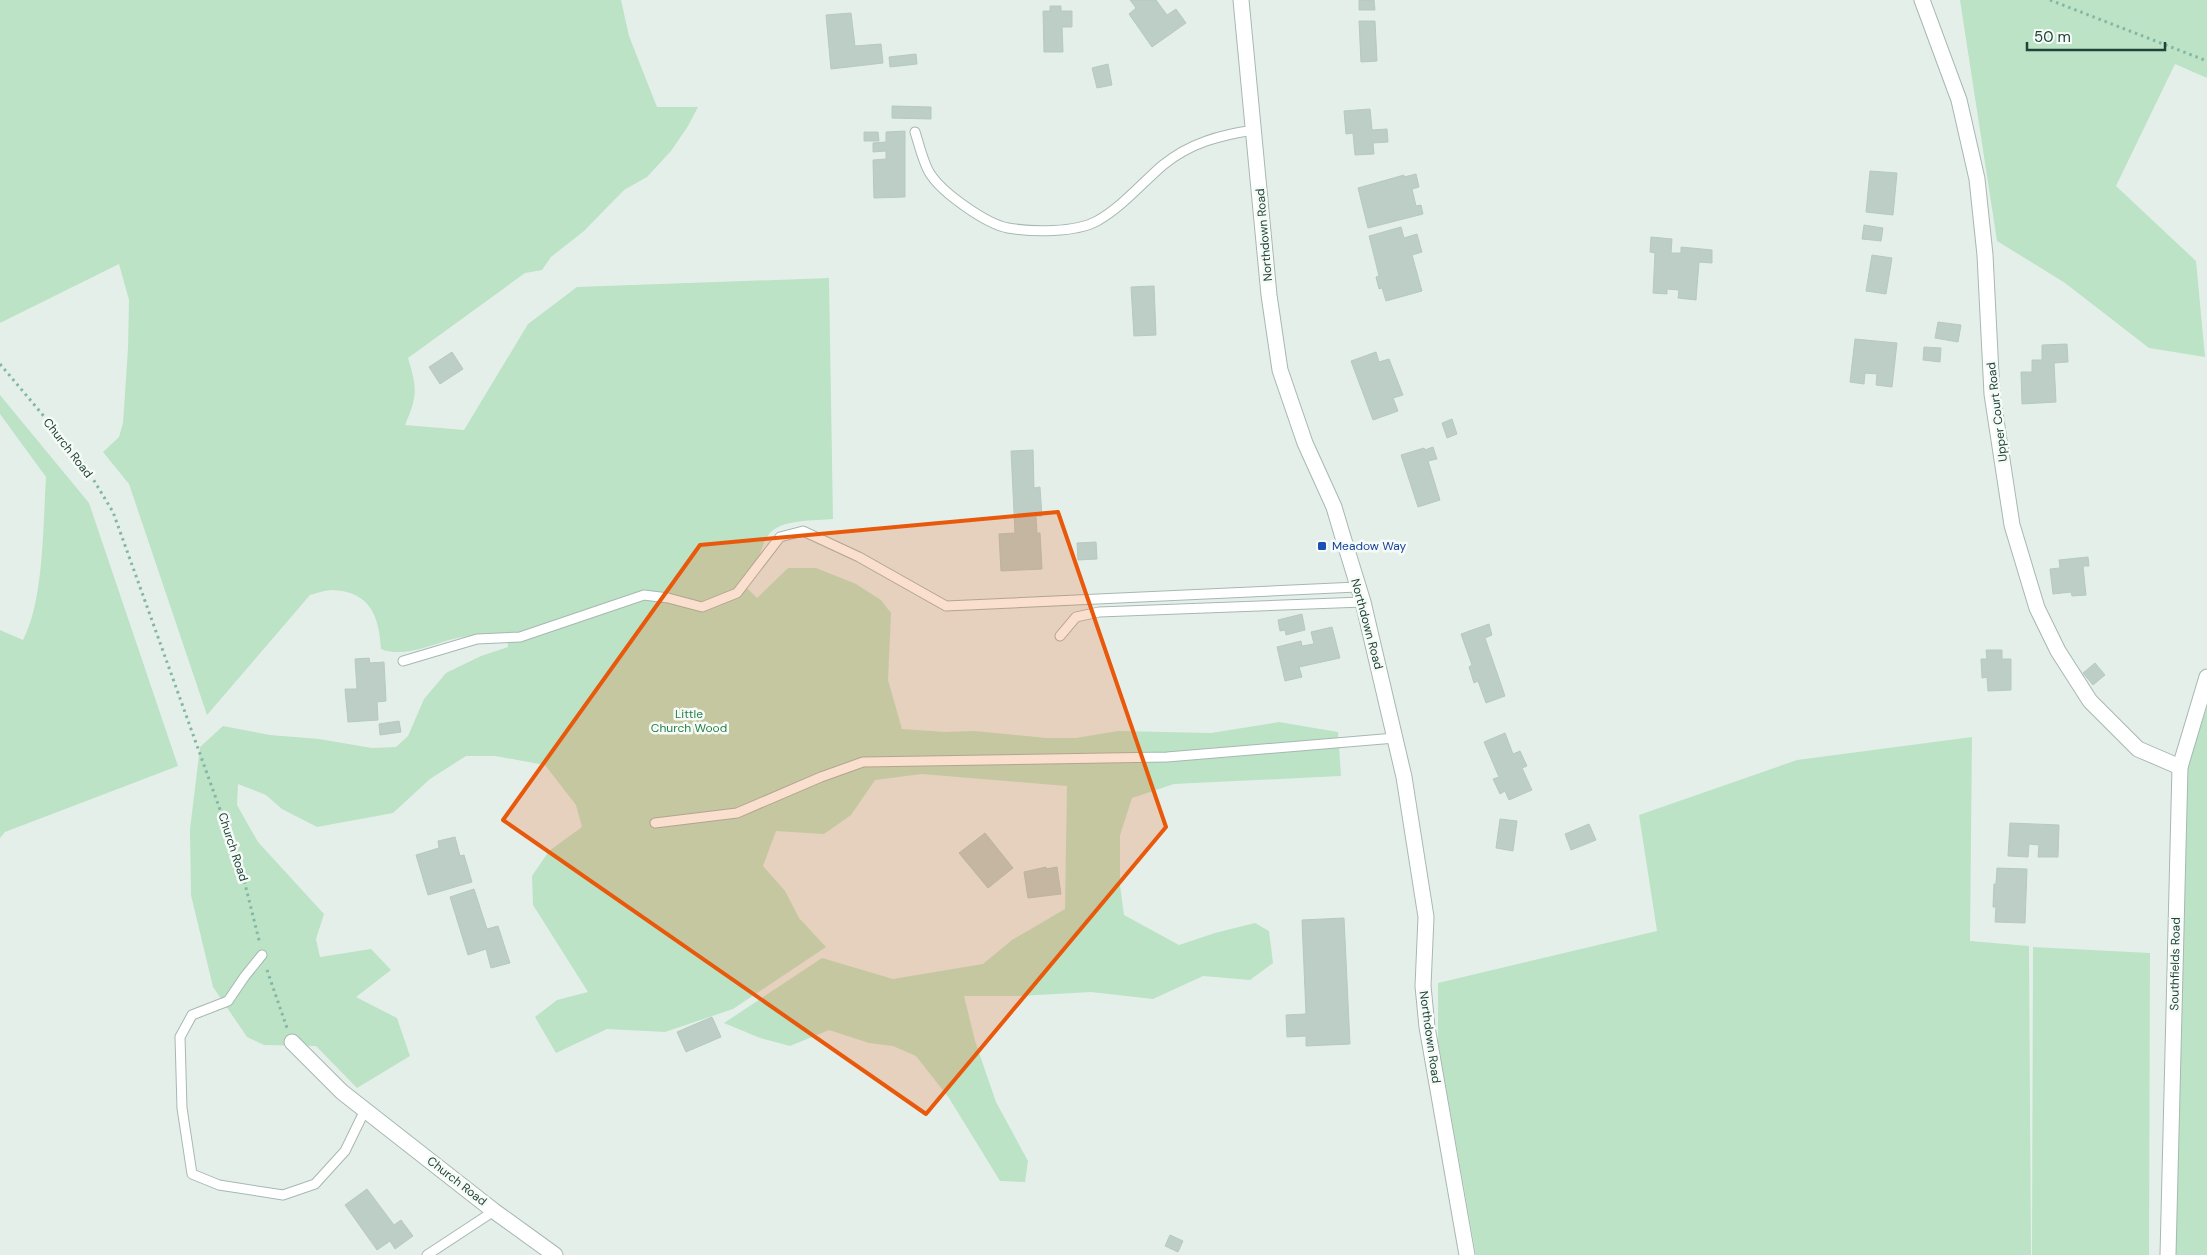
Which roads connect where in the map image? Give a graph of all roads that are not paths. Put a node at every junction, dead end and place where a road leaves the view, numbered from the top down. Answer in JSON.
{"nodes":[{"id":1,"x":1242,"y":0,"type":"edge"},
{"id":2,"x":1922,"y":0,"type":"edge"},
{"id":3,"x":1254,"y":130,"type":"junction"},
{"id":4,"x":915,"y":132,"type":"dead end"},
{"id":5,"x":1357,"y":587,"type":"junction"},
{"id":6,"x":1362,"y":602,"type":"junction"},
{"id":7,"x":1060,"y":636,"type":"dead end"},
{"id":8,"x":403,"y":661,"type":"dead end"},
{"id":9,"x":2207,"y":678,"type":"edge"},
{"id":10,"x":1395,"y":738,"type":"junction"},
{"id":11,"x":2180,"y":767,"type":"junction"},
{"id":12,"x":655,"y":822,"type":"dead end"},
{"id":13,"x":262,"y":955,"type":"road end"},
{"id":14,"x":292,"y":1042,"type":"road end"},
{"id":15,"x":365,"y":1110,"type":"junction"},
{"id":16,"x":494,"y":1210,"type":"junction"},
{"id":17,"x":427,"y":1255,"type":"edge"},
{"id":18,"x":555,"y":1255,"type":"edge"},
{"id":19,"x":1467,"y":1255,"type":"edge"},
{"id":20,"x":2168,"y":1255,"type":"edge"}],
"edges":[{"from":1,"to":3,"type":"street","name":"Northdown Road"},
{"from":2,"to":11,"type":"street","name":"Upper Court Road"},
{"from":3,"to":4,"type":"lane"},
{"from":3,"to":5,"type":"street","name":"Northdown Road"},
{"from":5,"to":6,"type":"street","name":"Northdown Road"},
{"from":5,"to":8,"type":"lane"},
{"from":6,"to":7,"type":"lane"},
{"from":6,"to":10,"type":"street","name":"Northdown Road"},
{"from":9,"to":11,"type":"street","name":"Southfields Road"},
{"from":10,"to":12,"type":"lane"},
{"from":10,"to":19,"type":"street","name":"Northdown Road"},
{"from":11,"to":20,"type":"street","name":"Southfields Road"},
{"from":13,"to":15,"type":"lane"},
{"from":14,"to":15,"type":"street","name":"Church Road"},
{"from":15,"to":16,"type":"street","name":"Church Road"},
{"from":16,"to":17,"type":"lane"},
{"from":16,"to":18,"type":"street","name":"Church Road"}]}
